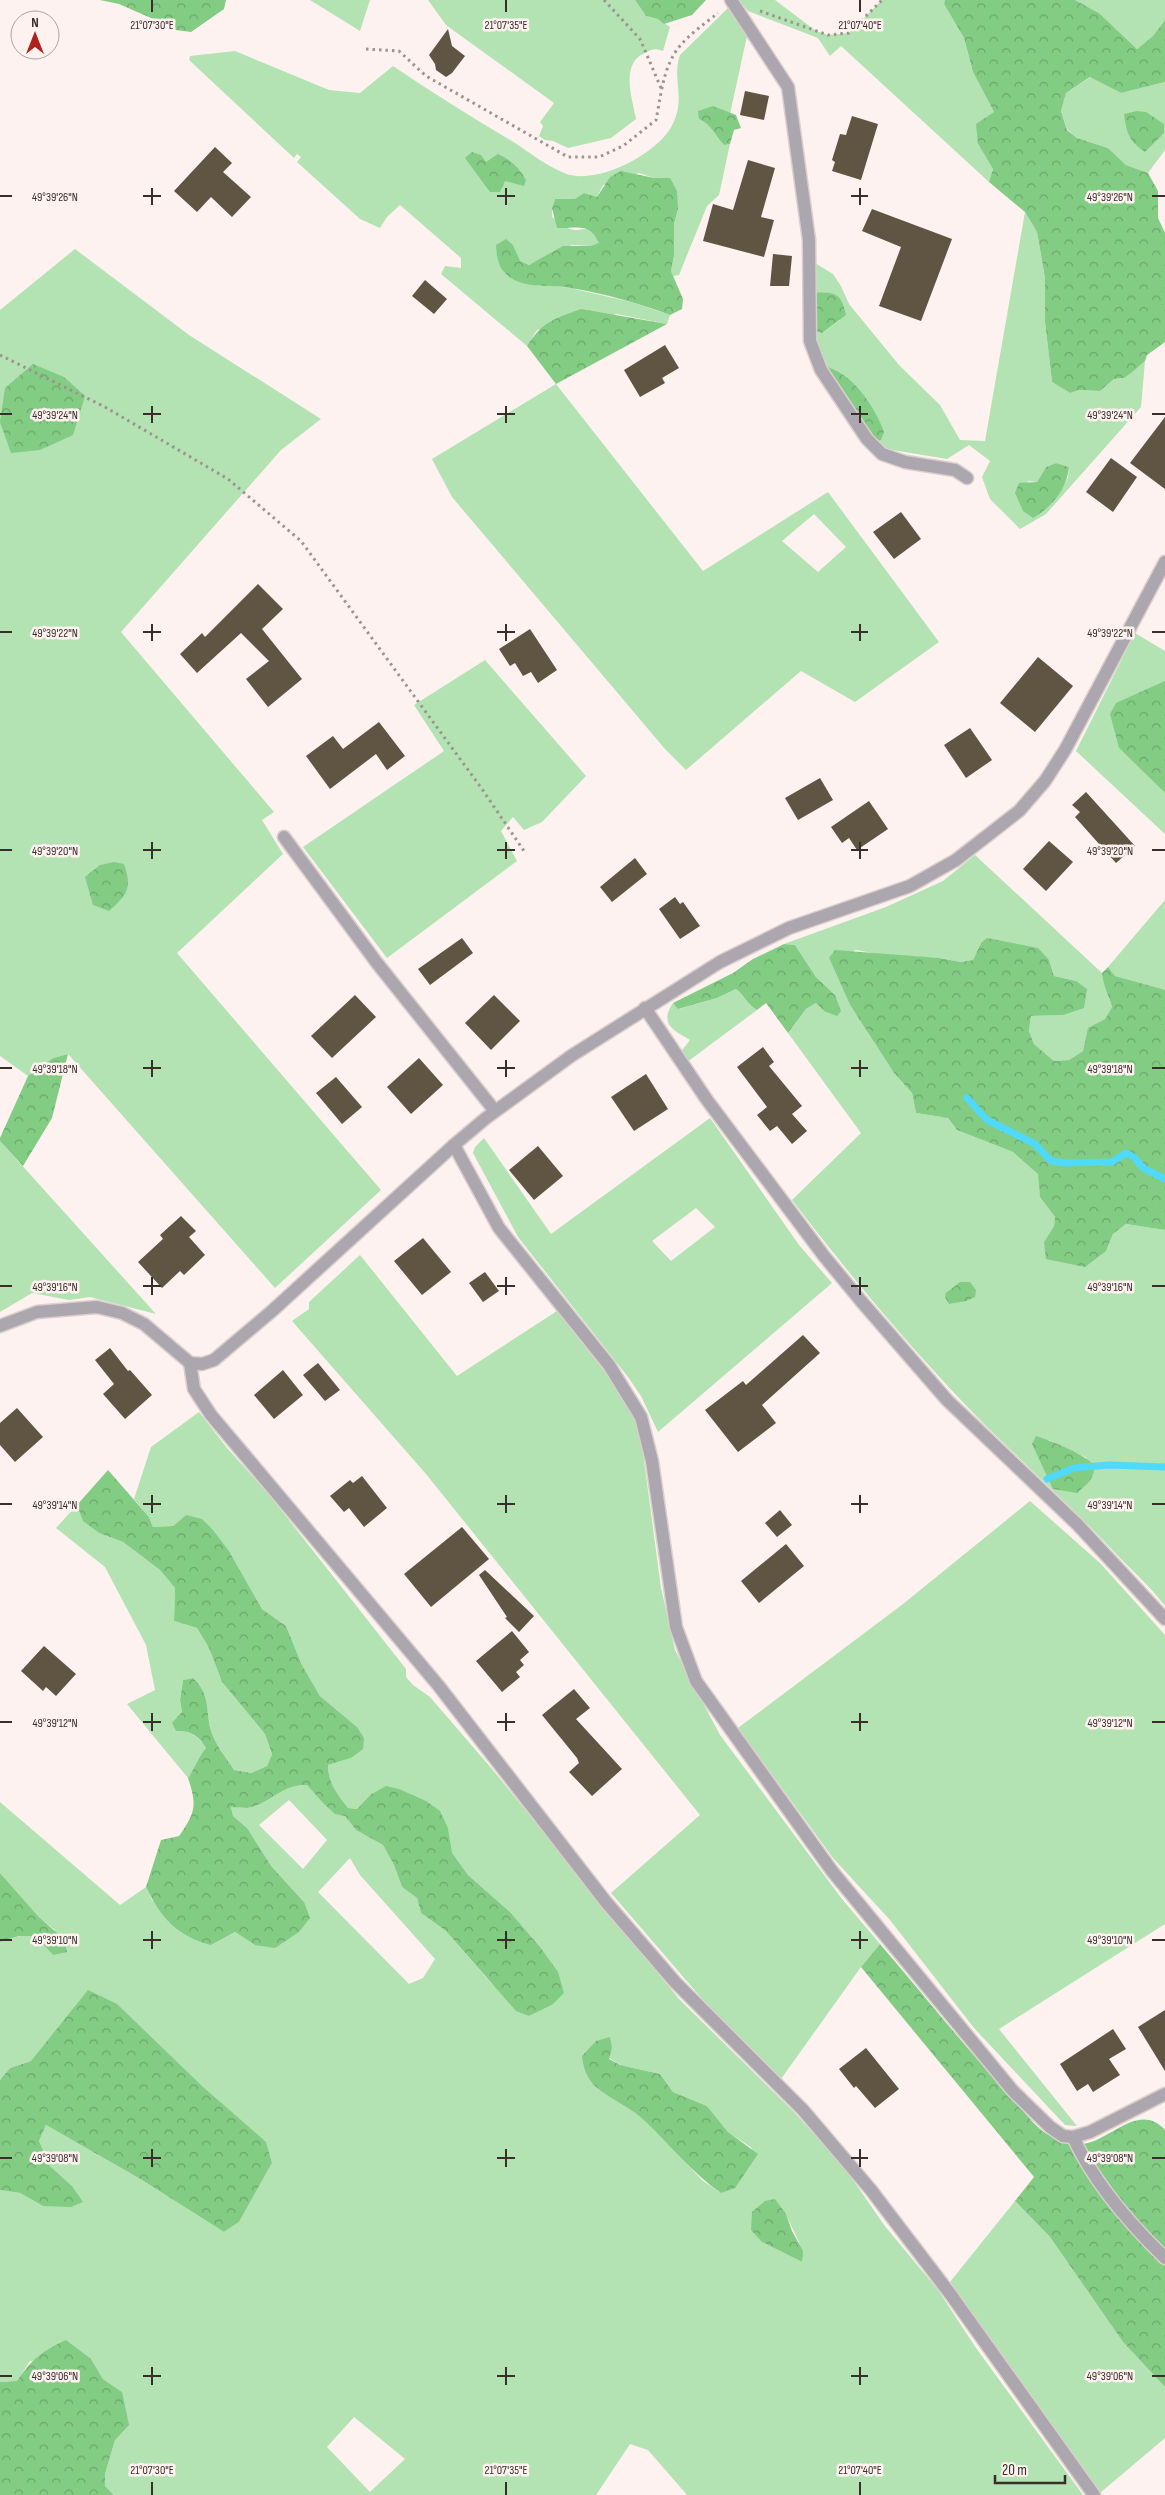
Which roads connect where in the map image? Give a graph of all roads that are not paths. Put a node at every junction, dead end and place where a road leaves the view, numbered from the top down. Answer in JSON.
{"nodes":[{"id":1,"x":732,"y":0,"type":"edge"},
{"id":2,"x":967,"y":478,"type":"dead end"},
{"id":3,"x":1165,"y":562,"type":"edge"},
{"id":4,"x":284,"y":837,"type":"dead end"},
{"id":5,"x":645,"y":1008,"type":"junction"},
{"id":6,"x":495,"y":1111,"type":"junction"},
{"id":7,"x":454,"y":1145,"type":"junction"},
{"id":8,"x":0,"y":1326,"type":"edge"},
{"id":9,"x":190,"y":1363,"type":"junction"},
{"id":10,"x":1165,"y":1619,"type":"edge"},
{"id":11,"x":1165,"y":2094,"type":"edge"},
{"id":12,"x":1073,"y":2137,"type":"junction"},
{"id":13,"x":1165,"y":2258,"type":"edge"},
{"id":14,"x":1094,"y":2495,"type":"edge"}],
"edges":[{"from":1,"to":2,"type":"street"},
{"from":3,"to":5,"type":"street"},
{"from":4,"to":6,"type":"street"},
{"from":5,"to":6,"type":"street"},
{"from":5,"to":10,"type":"street"},
{"from":6,"to":7,"type":"street"},
{"from":7,"to":9,"type":"street"},
{"from":7,"to":12,"type":"street"},
{"from":8,"to":9,"type":"street"},
{"from":9,"to":14,"type":"street"},
{"from":11,"to":12,"type":"street"},
{"from":12,"to":13,"type":"street"}]}
